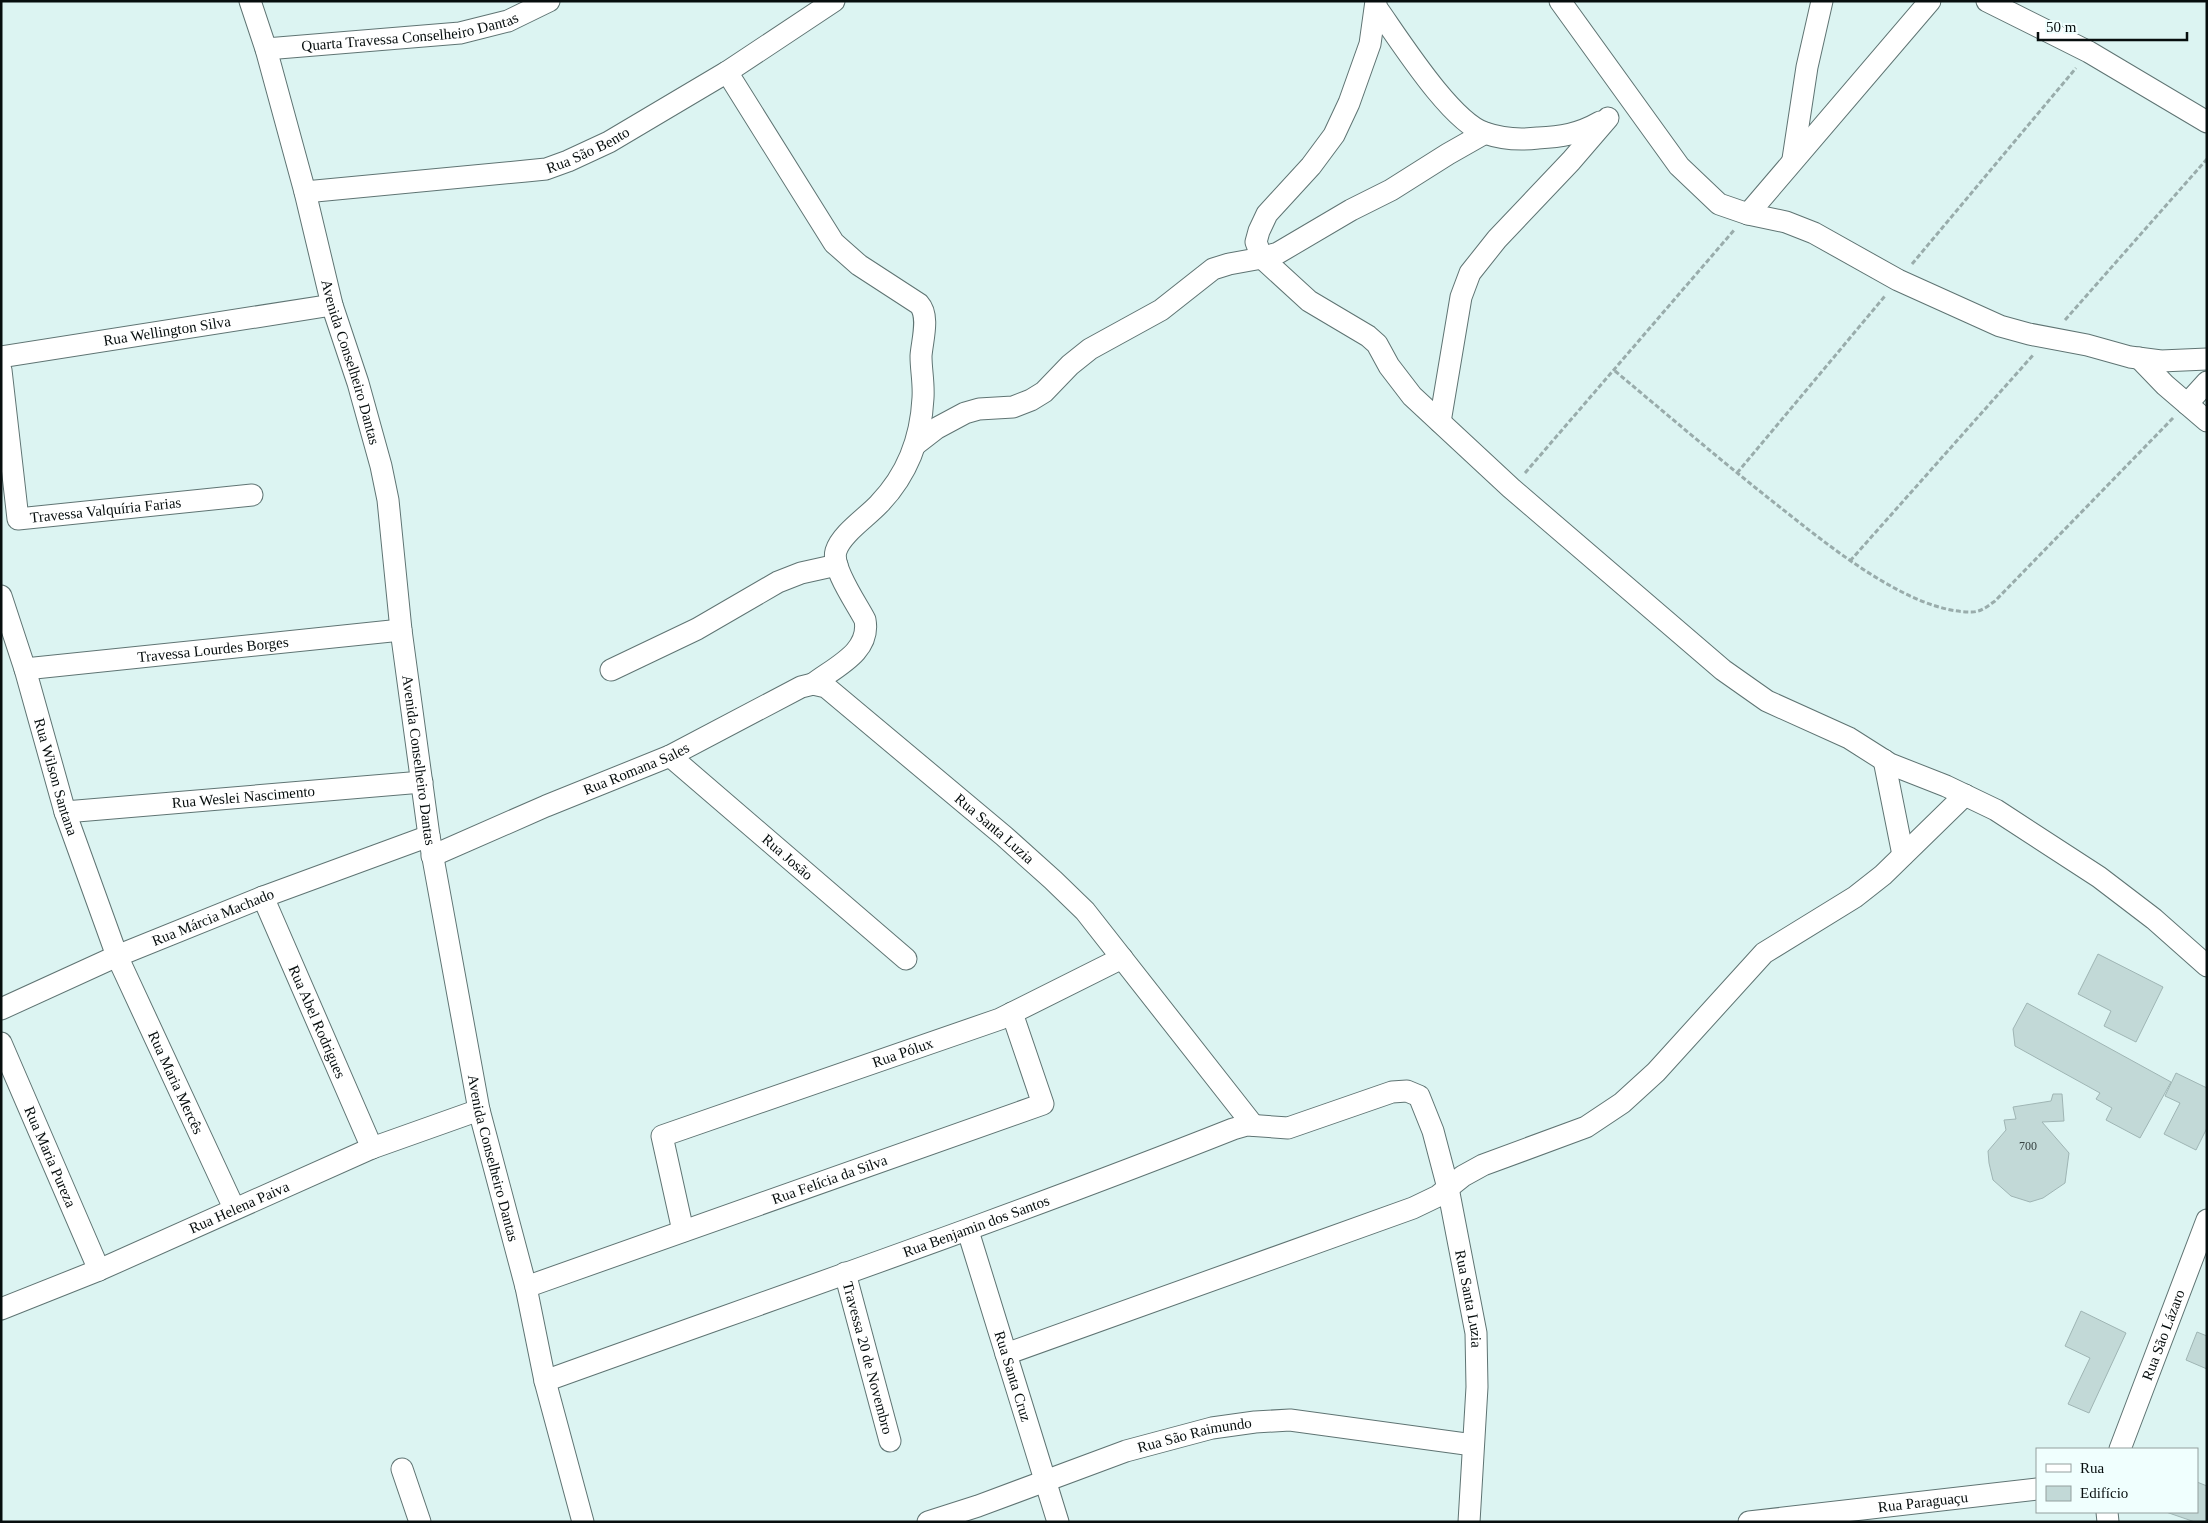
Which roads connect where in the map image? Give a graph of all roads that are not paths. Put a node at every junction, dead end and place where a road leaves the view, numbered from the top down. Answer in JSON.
{"nodes":[{"id":1,"x":250,"y":1,"type":"edge"},
{"id":2,"x":550,"y":1,"type":"edge"},
{"id":3,"x":834,"y":1,"type":"edge"},
{"id":4,"x":1560,"y":1,"type":"edge"},
{"id":5,"x":1822,"y":1,"type":"edge"},
{"id":6,"x":1930,"y":1,"type":"edge"},
{"id":7,"x":1986,"y":1,"type":"edge"},
{"id":8,"x":1376,"y":4,"type":"edge"},
{"id":9,"x":266,"y":50,"type":"junction"},
{"id":10,"x":727,"y":72,"type":"junction"},
{"id":11,"x":1632,"y":99,"type":"junction"},
{"id":12,"x":1608,"y":118,"type":"junction"},
{"id":13,"x":2207,"y":122,"type":"edge"},
{"id":14,"x":1485,"y":133,"type":"junction"},
{"id":15,"x":1793,"y":159,"type":"junction"},
{"id":16,"x":305,"y":192,"type":"junction"},
{"id":17,"x":1748,"y":214,"type":"junction"},
{"id":18,"x":1262,"y":258,"type":"junction"},
{"id":19,"x":332,"y":306,"type":"junction"},
{"id":20,"x":1,"y":357,"type":"edge"},
{"id":21,"x":2139,"y":358,"type":"junction"},
{"id":22,"x":2207,"y":359,"type":"edge"},
{"id":23,"x":1,"y":370,"type":"edge"},
{"id":24,"x":2207,"y":382,"type":"edge"},
{"id":25,"x":2187,"y":404,"type":"junction"},
{"id":26,"x":2207,"y":421,"type":"edge"},
{"id":27,"x":1440,"y":422,"type":"junction"},
{"id":28,"x":915,"y":445,"type":"junction"},
{"id":29,"x":252,"y":495,"type":"dead end"},
{"id":30,"x":9,"y":522,"type":"edge"},
{"id":31,"x":837,"y":565,"type":"junction"},
{"id":32,"x":1,"y":596,"type":"edge"},
{"id":33,"x":401,"y":630,"type":"junction"},
{"id":34,"x":25,"y":669,"type":"junction"},
{"id":35,"x":612,"y":670,"type":"dead end"},
{"id":36,"x":813,"y":684,"type":"junction"},
{"id":37,"x":670,"y":756,"type":"junction"},
{"id":38,"x":1884,"y":760,"type":"junction"},
{"id":39,"x":422,"y":782,"type":"junction"},
{"id":40,"x":1965,"y":795,"type":"junction"},
{"id":41,"x":65,"y":812,"type":"junction"},
{"id":42,"x":430,"y":846,"type":"junction"},
{"id":43,"x":1903,"y":856,"type":"junction"},
{"id":44,"x":263,"y":897,"type":"junction"},
{"id":45,"x":117,"y":956,"type":"junction"},
{"id":46,"x":1122,"y":958,"type":"junction"},
{"id":47,"x":906,"y":959,"type":"dead end"},
{"id":48,"x":2207,"y":966,"type":"edge"},
{"id":49,"x":1,"y":1009,"type":"edge"},
{"id":50,"x":1012,"y":1013,"type":"junction"},
{"id":51,"x":1,"y":1043,"type":"edge"},
{"id":52,"x":1408,"y":1091,"type":"joint"},
{"id":53,"x":479,"y":1110,"type":"junction"},
{"id":54,"x":1253,"y":1125,"type":"junction"},
{"id":55,"x":372,"y":1148,"type":"junction"},
{"id":56,"x":1448,"y":1188,"type":"junction"},
{"id":57,"x":234,"y":1208,"type":"junction"},
{"id":58,"x":2207,"y":1220,"type":"edge"},
{"id":59,"x":683,"y":1231,"type":"junction"},
{"id":60,"x":968,"y":1231,"type":"junction"},
{"id":61,"x":99,"y":1270,"type":"junction"},
{"id":62,"x":845,"y":1273,"type":"junction"},
{"id":63,"x":526,"y":1287,"type":"junction"},
{"id":64,"x":1,"y":1310,"type":"edge"},
{"id":65,"x":1006,"y":1354,"type":"junction"},
{"id":66,"x":546,"y":1381,"type":"junction"},
{"id":67,"x":890,"y":1442,"type":"dead end"},
{"id":68,"x":1473,"y":1444,"type":"junction"},
{"id":69,"x":2120,"y":1448,"type":"edge"},
{"id":70,"x":402,"y":1470,"type":"dead end"},
{"id":71,"x":1045,"y":1482,"type":"junction"},
{"id":72,"x":2036,"y":1489,"type":"edge"},
{"id":73,"x":420,"y":1522,"type":"edge"},
{"id":74,"x":583,"y":1522,"type":"edge"},
{"id":75,"x":928,"y":1522,"type":"edge"},
{"id":76,"x":1058,"y":1522,"type":"edge"},
{"id":77,"x":1469,"y":1522,"type":"edge"},
{"id":78,"x":1749,"y":1522,"type":"edge"}],
"edges":[{"from":1,"to":9,"type":"street","name":"Avenida Conselheiro Dantas"},
{"from":2,"to":9,"type":"street","name":"Quarta Travessa Conselheiro Dantas"},
{"from":3,"to":10,"type":"street","name":"Rua São Bento"},
{"from":4,"to":11,"type":"street"},
{"from":5,"to":15,"type":"street"},
{"from":6,"to":15,"type":"street"},
{"from":7,"to":13,"type":"street"},
{"from":8,"to":14,"type":"street"},
{"from":8,"to":18,"type":"street"},
{"from":9,"to":16,"type":"street","name":"Avenida Conselheiro Dantas"},
{"from":10,"to":16,"type":"street","name":"Rua São Bento"},
{"from":10,"to":28,"type":"street"},
{"from":11,"to":12,"type":"street"},
{"from":11,"to":17,"type":"street"},
{"from":12,"to":14,"type":"street"},
{"from":12,"to":27,"type":"street"},
{"from":14,"to":18,"type":"street"},
{"from":15,"to":17,"type":"street"},
{"from":16,"to":19,"type":"street","name":"Avenida Conselheiro Dantas"},
{"from":17,"to":21,"type":"street"},
{"from":18,"to":27,"type":"street"},
{"from":18,"to":28,"type":"street"},
{"from":19,"to":20,"type":"street","name":"Rua Wellington Silva"},
{"from":19,"to":33,"type":"street","name":"Avenida Conselheiro Dantas"},
{"from":21,"to":22,"type":"street"},
{"from":21,"to":25,"type":"street"},
{"from":23,"to":30,"type":"street","name":"Travessa Valquíria Farias"},
{"from":24,"to":25,"type":"street"},
{"from":25,"to":26,"type":"street"},
{"from":27,"to":38,"type":"street"},
{"from":28,"to":31,"type":"street"},
{"from":29,"to":30,"type":"street","name":"Travessa Valquíria Farias"},
{"from":31,"to":35,"type":"street"},
{"from":31,"to":36,"type":"street","name":"Rua Romana Sales"},
{"from":32,"to":34,"type":"street","name":"Rua Wilson Santana"},
{"from":33,"to":34,"type":"street","name":"Travessa Lourdes Borges"},
{"from":33,"to":39,"type":"street","name":"Avenida Conselheiro Dantas"},
{"from":34,"to":41,"type":"street","name":"Rua Wilson Santana"},
{"from":36,"to":37,"type":"street","name":"Rua Romana Sales"},
{"from":36,"to":46,"type":"street","name":"Rua Santa Luzia"},
{"from":37,"to":42,"type":"street","name":"Rua Romana Sales"},
{"from":37,"to":47,"type":"street","name":"Rua Josão"},
{"from":38,"to":40,"type":"street"},
{"from":38,"to":43,"type":"street"},
{"from":39,"to":41,"type":"street","name":"Rua Weslei Nascimento"},
{"from":39,"to":42,"type":"street","name":"Avenida Conselheiro Dantas"},
{"from":40,"to":43,"type":"street"},
{"from":40,"to":48,"type":"street"},
{"from":41,"to":45,"type":"street","name":"Rua Wilson Santana"},
{"from":42,"to":44,"type":"street","name":"Rua Márcia Machado"},
{"from":42,"to":53,"type":"street","name":"Avenida Conselheiro Dantas"},
{"from":43,"to":56,"type":"street"},
{"from":44,"to":45,"type":"street","name":"Rua Márcia Machado"},
{"from":44,"to":55,"type":"street","name":"Rua Abel Rodrigues"},
{"from":45,"to":49,"type":"street","name":"Rua Márcia Machado"},
{"from":45,"to":57,"type":"street","name":"Rua Maria Mercês"},
{"from":46,"to":50,"type":"street","name":"Rua Pólux"},
{"from":46,"to":54,"type":"street","name":"Rua Santa Luzia"},
{"from":50,"to":59,"type":"street","name":"Rua Pólux"},
{"from":50,"to":59,"type":"street","name":"Rua Felícia da Silva"},
{"from":51,"to":61,"type":"street","name":"Rua Maria Pureza"},
{"from":52,"to":54,"type":"street","name":"Rua Benjamin dos Santos"},
{"from":52,"to":56,"type":"street","name":"Rua Santa Luzia"},
{"from":53,"to":55,"type":"street","name":"Rua Helena Paiva"},
{"from":53,"to":63,"type":"street","name":"Avenida Conselheiro Dantas"},
{"from":54,"to":60,"type":"street","name":"Rua Benjamin dos Santos"},
{"from":55,"to":57,"type":"street","name":"Rua Helena Paiva"},
{"from":56,"to":65,"type":"street"},
{"from":56,"to":68,"type":"street","name":"Rua Santa Luzia"},
{"from":57,"to":61,"type":"street","name":"Rua Helena Paiva"},
{"from":58,"to":69,"type":"street","name":"Rua São Lázaro"},
{"from":59,"to":63,"type":"street","name":"Rua Felícia da Silva"},
{"from":60,"to":62,"type":"street","name":"Rua Benjamin dos Santos"},
{"from":60,"to":65,"type":"street","name":"Rua Santa Cruz"},
{"from":61,"to":64,"type":"street","name":"Rua Helena Paiva"},
{"from":62,"to":66,"type":"street","name":"Rua Benjamin dos Santos"},
{"from":62,"to":67,"type":"street","name":"Travessa 20 de Novembro"},
{"from":63,"to":66,"type":"street","name":"Avenida Conselheiro Dantas"},
{"from":65,"to":71,"type":"street","name":"Rua Santa Cruz"},
{"from":66,"to":74,"type":"street","name":"Avenida Conselheiro Dantas"},
{"from":68,"to":71,"type":"street","name":"Rua São Raimundo"},
{"from":68,"to":77,"type":"street","name":"Rua Santa Luzia"},
{"from":70,"to":73,"type":"street"},
{"from":71,"to":75,"type":"street","name":"Rua São Raimundo"},
{"from":71,"to":76,"type":"street","name":"Rua Santa Cruz"},
{"from":72,"to":78,"type":"street","name":"Rua Paraguaçu"}]}
